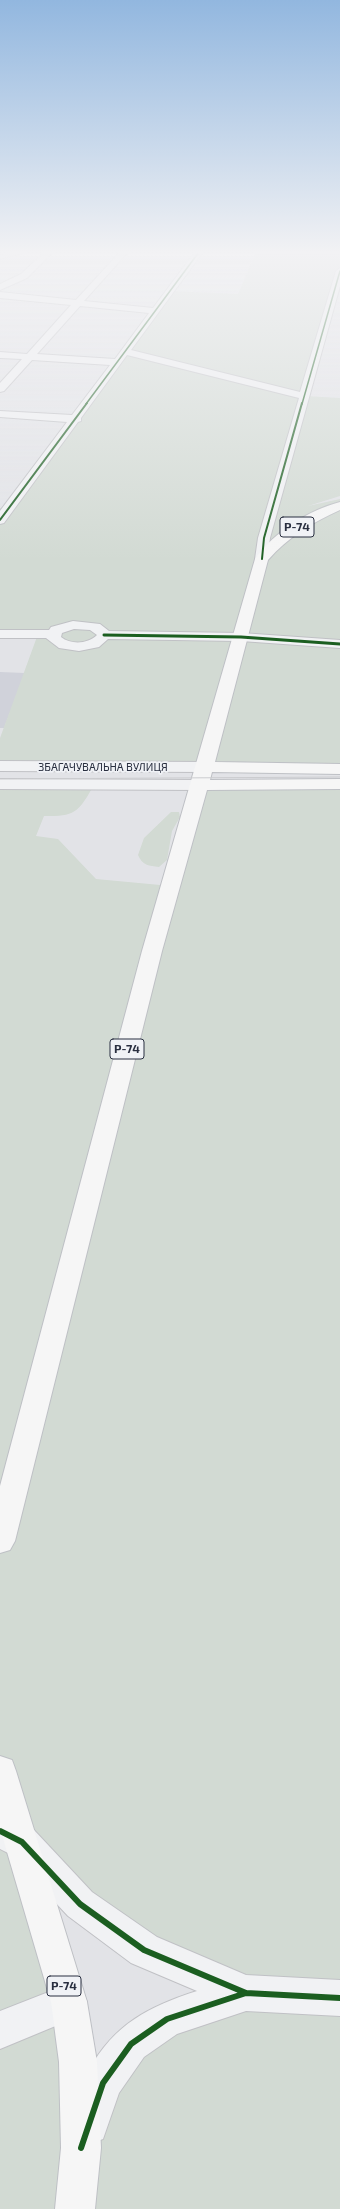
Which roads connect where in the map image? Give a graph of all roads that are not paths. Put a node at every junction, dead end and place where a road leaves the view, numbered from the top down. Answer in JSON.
{"nodes":[{"id":1,"x":1,"y":355,"type":"edge"},
{"id":2,"x":124,"y":355,"type":"edge"},
{"id":3,"x":138,"y":355,"type":"edge"},
{"id":4,"x":316,"y":355,"type":"edge"},
{"id":5,"x":28,"y":357,"type":"junction"},
{"id":6,"x":118,"y":362,"type":"junction"},
{"id":7,"x":0,"y":389,"type":"edge"},
{"id":8,"x":304,"y":396,"type":"junction"},
{"id":9,"x":0,"y":414,"type":"edge"},
{"id":10,"x":77,"y":419,"type":"junction"},
{"id":11,"x":340,"y":506,"type":"edge"},
{"id":12,"x":5,"y":508,"type":"edge"},
{"id":13,"x":0,"y":520,"type":"edge"},
{"id":14,"x":262,"y":559,"type":"junction"},
{"id":15,"x":0,"y":634,"type":"edge"},
{"id":16,"x":52,"y":634,"type":"junction"},
{"id":17,"x":104,"y":635,"type":"junction"},
{"id":18,"x":241,"y":637,"type":"junction"},
{"id":19,"x":340,"y":644,"type":"edge"},
{"id":20,"x":0,"y":766,"type":"edge"},
{"id":21,"x":340,"y":769,"type":"edge"},
{"id":22,"x":202,"y":776,"type":"junction"},
{"id":23,"x":0,"y":784,"type":"edge"},
{"id":24,"x":340,"y":784,"type":"edge"},
{"id":25,"x":0,"y":1541,"type":"edge"},
{"id":26,"x":0,"y":1771,"type":"edge"},
{"id":27,"x":11,"y":1837,"type":"edge"},
{"id":28,"x":246,"y":1993,"type":"junction"},
{"id":29,"x":340,"y":1998,"type":"edge"},
{"id":30,"x":69,"y":2002,"type":"junction"},
{"id":31,"x":0,"y":2030,"type":"edge"},
{"id":32,"x":81,"y":2148,"type":"junction"},
{"id":33,"x":75,"y":2209,"type":"edge"}],
"edges":[{"from":1,"to":5,"type":"street"},
{"from":2,"to":6,"type":"street"},
{"from":3,"to":8,"type":"street"},
{"from":4,"to":8,"type":"street"},
{"from":5,"to":6,"type":"street"},
{"from":5,"to":7,"type":"street"},
{"from":6,"to":10,"type":"street"},
{"from":8,"to":14,"type":"street"},
{"from":9,"to":10,"type":"street"},
{"from":10,"to":12,"type":"street"},
{"from":11,"to":14,"type":"main road","number":"Р-74"},
{"from":12,"to":13,"type":"street"},
{"from":14,"to":18,"type":"main road","number":"Р-74"},
{"from":15,"to":16,"type":"street"},
{"from":16,"to":17,"type":"street"},
{"from":16,"to":17,"type":"street"},
{"from":17,"to":18,"type":"street"},
{"from":18,"to":19,"type":"street"},
{"from":18,"to":22,"type":"main road","number":"Р-74"},
{"from":20,"to":22,"type":"street","name":"ЗБАГАЧУВАЛЬНА ВУЛИЦЯ"},
{"from":21,"to":22,"type":"main road"},
{"from":22,"to":23,"type":"street","name":"ЗБАГАЧУВАЛЬНА ВУЛИЦЯ"},
{"from":22,"to":24,"type":"main road"},
{"from":22,"to":25,"type":"main road","number":"Р-74"},
{"from":26,"to":27,"type":"main road","number":"Р-74"},
{"from":27,"to":28,"type":"street"},
{"from":27,"to":30,"type":"main road","number":"Р-74"},
{"from":28,"to":29,"type":"street"},
{"from":28,"to":32,"type":"street"},
{"from":30,"to":31,"type":"street"},
{"from":30,"to":32,"type":"main road","number":"Р-74"},
{"from":32,"to":33,"type":"main road","number":"Р-74"}]}
